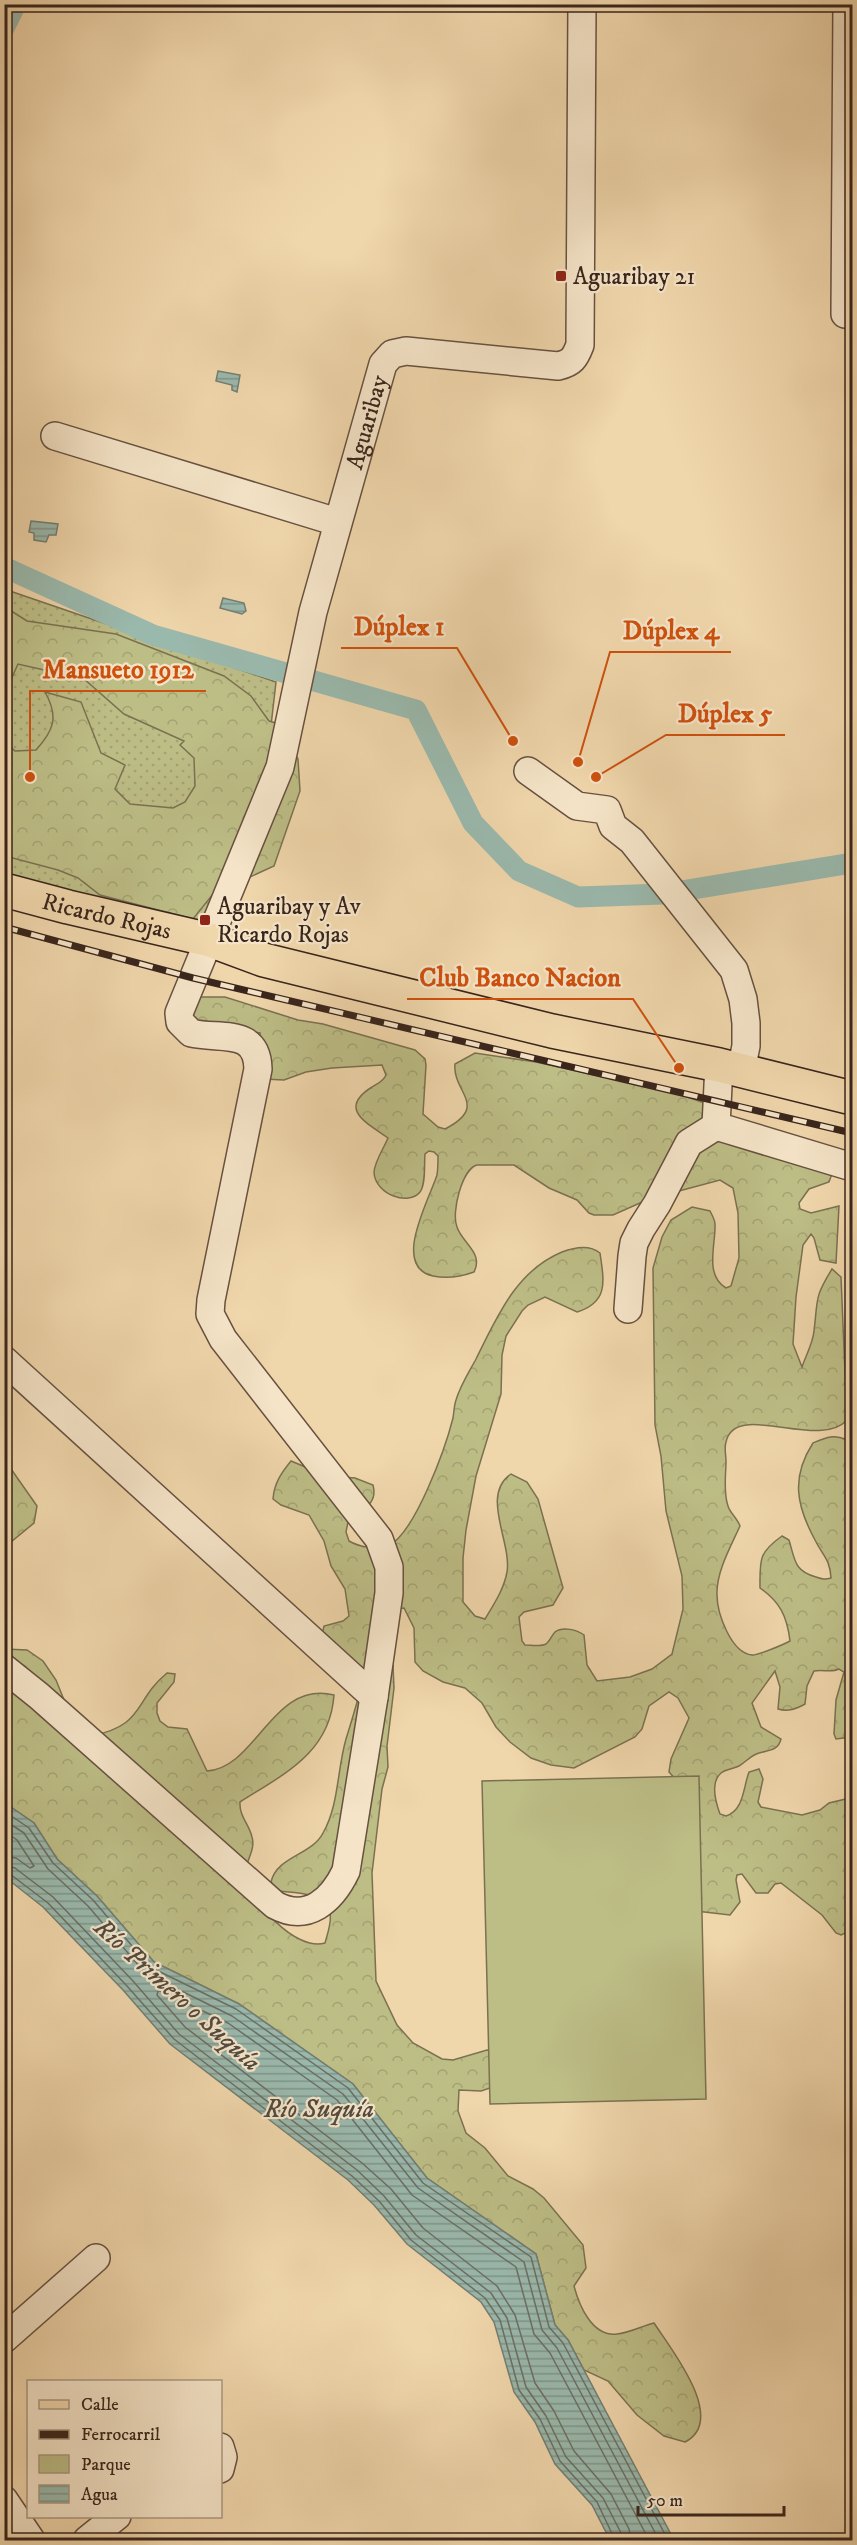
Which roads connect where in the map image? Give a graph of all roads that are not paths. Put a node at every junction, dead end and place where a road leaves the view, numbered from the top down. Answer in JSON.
{"nodes":[{"id":1,"x":582,"y":4,"type":"edge"},
{"id":2,"x":847,"y":4,"type":"edge"},
{"id":3,"x":845,"y":314,"type":"dead end"},
{"id":4,"x":55,"y":436,"type":"dead end"},
{"id":5,"x":337,"y":522,"type":"junction"},
{"id":6,"x":528,"y":771,"type":"dead end"},
{"id":7,"x":4,"y":890,"type":"edge"},
{"id":8,"x":210,"y":940,"type":"junction"},
{"id":9,"x":730,"y":1067,"type":"junction"},
{"id":10,"x":852,"y":1098,"type":"edge"},
{"id":11,"x":716,"y":1126,"type":"junction"},
{"id":12,"x":852,"y":1167,"type":"edge"},
{"id":13,"x":628,"y":1309,"type":"dead end"},
{"id":14,"x":4,"y":1360,"type":"edge"},
{"id":15,"x":4,"y":1668,"type":"edge"},
{"id":16,"x":374,"y":1697,"type":"junction"},
{"id":17,"x":96,"y":2258,"type":"dead end"},
{"id":18,"x":4,"y":2338,"type":"edge"},
{"id":19,"x":4,"y":2499,"type":"edge"},
{"id":20,"x":116,"y":2518,"type":"edge"},
{"id":21,"x":31,"y":2541,"type":"edge"},
{"id":22,"x":87,"y":2541,"type":"edge"}],
"edges":[{"from":1,"to":5,"type":"street","name":"Aguaribay"},
{"from":2,"to":3,"type":"street"},
{"from":4,"to":5,"type":"street"},
{"from":5,"to":8,"type":"street","name":"Aguaribay"},
{"from":6,"to":9,"type":"street"},
{"from":7,"to":8,"type":"main road","name":"Ricardo Rojas"},
{"from":8,"to":9,"type":"main road","name":"Ricardo Rojas"},
{"from":8,"to":16,"type":"street","name":"Aguaribay"},
{"from":9,"to":10,"type":"main road","name":"Ricardo Rojas"},
{"from":9,"to":11,"type":"street"},
{"from":11,"to":12,"type":"street"},
{"from":11,"to":13,"type":"street"},
{"from":14,"to":16,"type":"street"},
{"from":15,"to":16,"type":"street","name":"Aguaribay"},
{"from":17,"to":18,"type":"street"},
{"from":19,"to":21,"type":"street"},
{"from":20,"to":22,"type":"street"}]}
